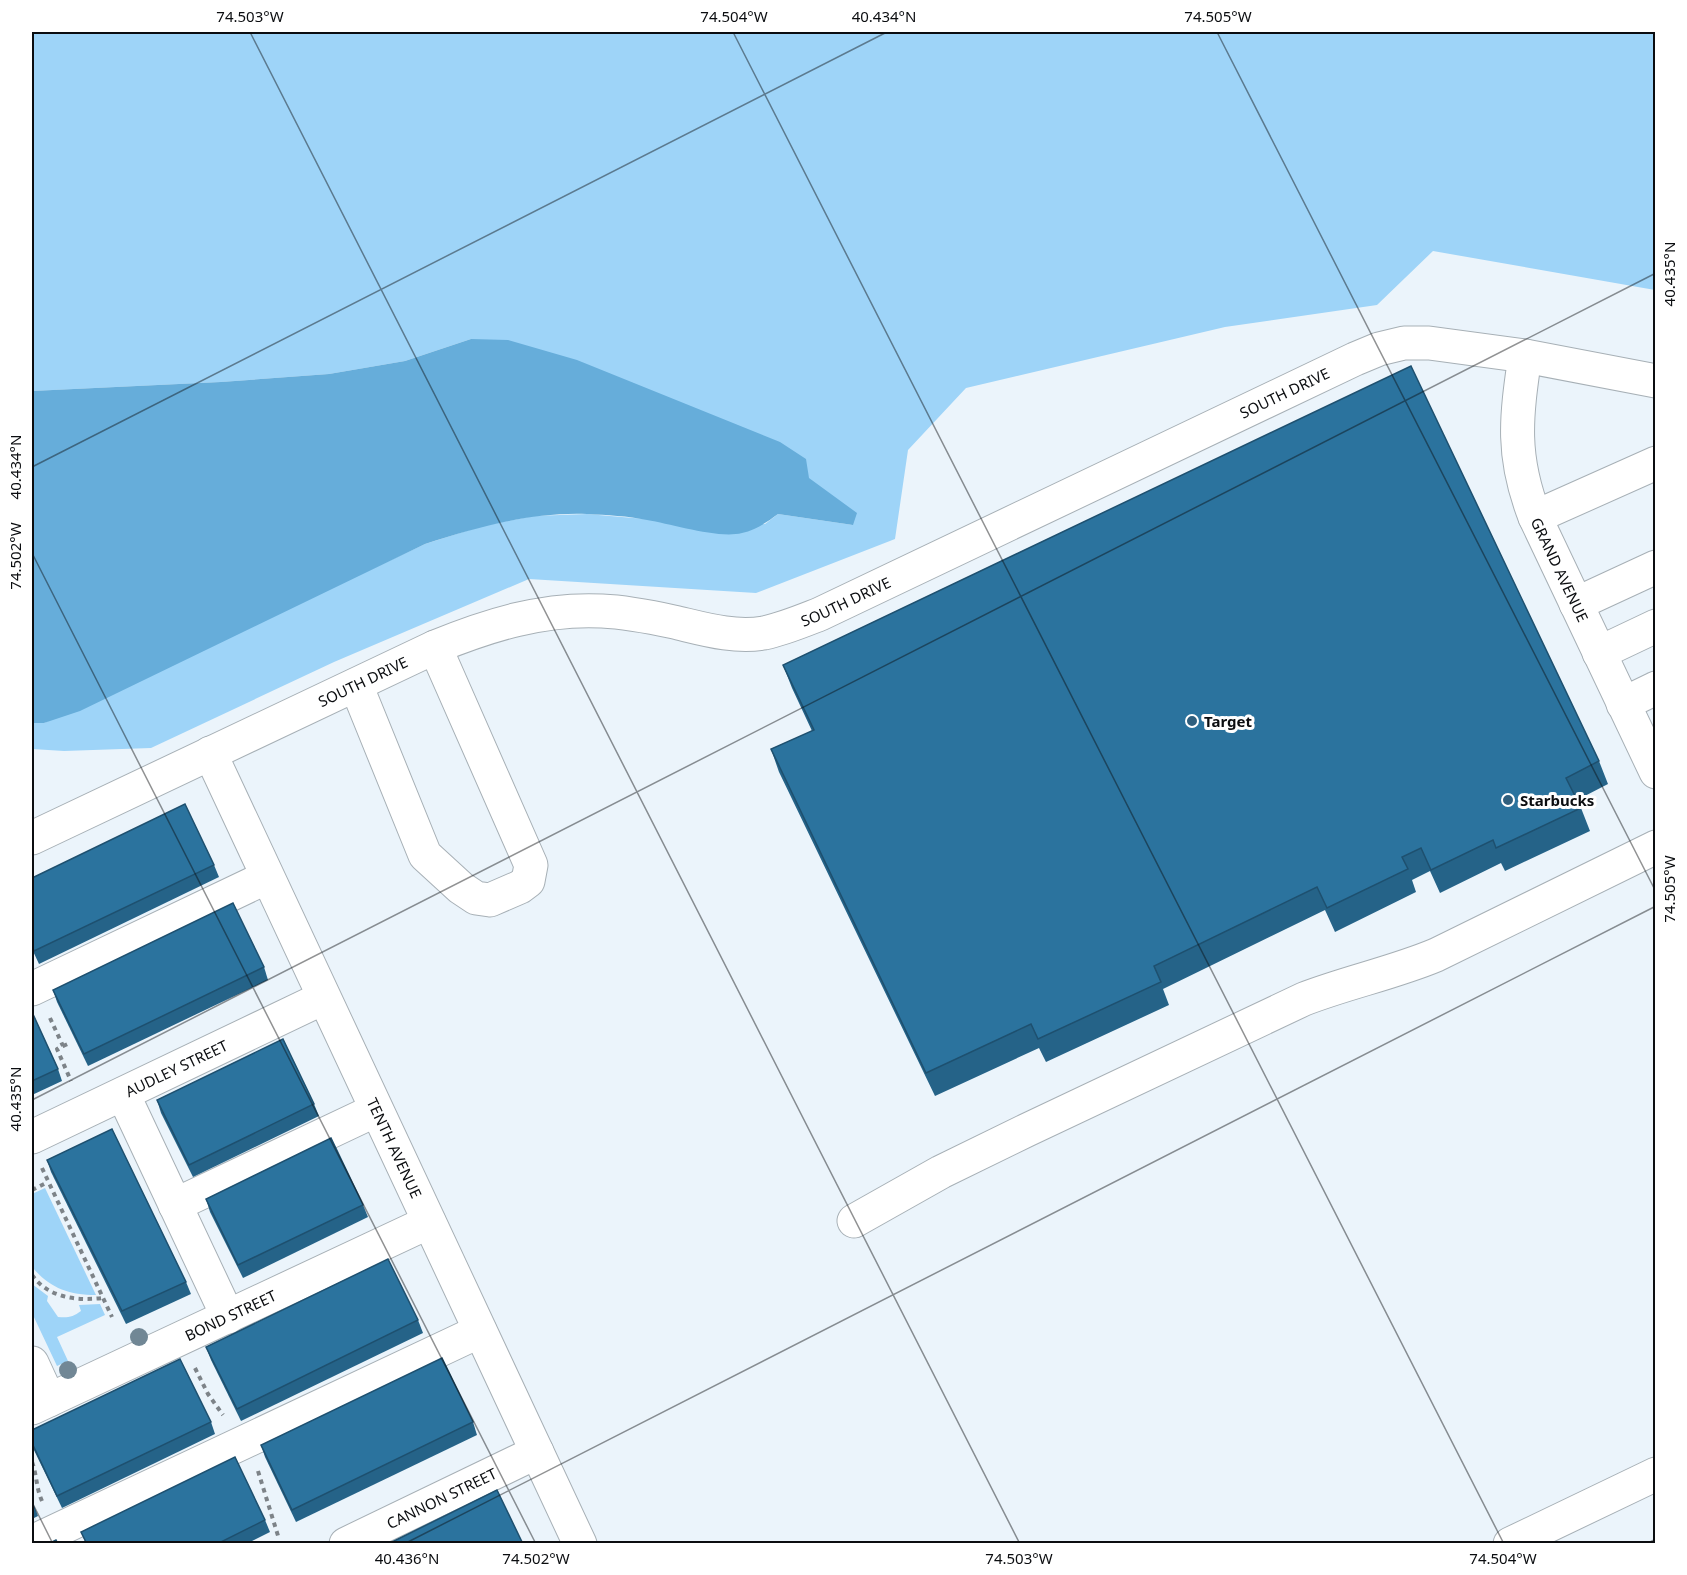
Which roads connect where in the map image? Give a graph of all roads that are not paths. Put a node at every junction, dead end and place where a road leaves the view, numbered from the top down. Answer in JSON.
{"nodes":[{"id":1,"x":1525,"y":356,"type":"junction"},
{"id":2,"x":1656,"y":381,"type":"edge"},
{"id":3,"x":1656,"y":463,"type":"edge"},
{"id":4,"x":1535,"y":517,"type":"junction"},
{"id":5,"x":1656,"y":567,"type":"edge"},
{"id":6,"x":1576,"y":604,"type":"junction"},
{"id":7,"x":1656,"y":626,"type":"edge"},
{"id":8,"x":435,"y":647,"type":"junction"},
{"id":9,"x":1599,"y":653,"type":"junction"},
{"id":10,"x":356,"y":685,"type":"junction"},
{"id":11,"x":1656,"y":688,"type":"edge"},
{"id":12,"x":1623,"y":704,"type":"junction"},
{"id":13,"x":210,"y":753,"type":"junction"},
{"id":14,"x":1652,"y":753,"type":"edge"},
{"id":15,"x":32,"y":838,"type":"edge"},
{"id":16,"x":1656,"y":847,"type":"edge"},
{"id":17,"x":267,"y":877,"type":"junction"},
{"id":18,"x":32,"y":989,"type":"edge"},
{"id":19,"x":324,"y":998,"type":"junction"},
{"id":20,"x":123,"y":1094,"type":"junction"},
{"id":21,"x":376,"y":1110,"type":"junction"},
{"id":22,"x":35,"y":1150,"type":"edge"},
{"id":23,"x":175,"y":1205,"type":"junction"},
{"id":24,"x":854,"y":1221,"type":"dead end"},
{"id":25,"x":429,"y":1222,"type":"junction"},
{"id":26,"x":228,"y":1317,"type":"junction"},
{"id":27,"x":480,"y":1331,"type":"junction"},
{"id":28,"x":32,"y":1363,"type":"edge"},
{"id":29,"x":40,"y":1404,"type":"edge"},
{"id":30,"x":537,"y":1452,"type":"junction"},
{"id":31,"x":1654,"y":1479,"type":"edge"},
{"id":32,"x":32,"y":1542,"type":"edge"},
{"id":33,"x":346,"y":1544,"type":"edge"},
{"id":34,"x":580,"y":1544,"type":"edge"},
{"id":35,"x":1510,"y":1544,"type":"edge"}],
"edges":[{"from":1,"to":2,"type":"street","name":"SOUTH DRIVE"},
{"from":1,"to":4,"type":"street","name":"GRAND AVENUE"},
{"from":1,"to":8,"type":"street","name":"SOUTH DRIVE"},
{"from":3,"to":4,"type":"street"},
{"from":4,"to":6,"type":"street","name":"GRAND AVENUE"},
{"from":5,"to":6,"type":"street"},
{"from":6,"to":9,"type":"street","name":"GRAND AVENUE"},
{"from":7,"to":9,"type":"street"},
{"from":8,"to":10,"type":"street","name":"SOUTH DRIVE"},
{"from":8,"to":10,"type":"street"},
{"from":9,"to":12,"type":"street","name":"GRAND AVENUE"},
{"from":10,"to":13,"type":"street","name":"SOUTH DRIVE"},
{"from":11,"to":12,"type":"street"},
{"from":12,"to":14,"type":"street","name":"GRAND AVENUE"},
{"from":13,"to":15,"type":"street","name":"SOUTH DRIVE"},
{"from":13,"to":17,"type":"street","name":"TENTH AVENUE"},
{"from":16,"to":24,"type":"street"},
{"from":17,"to":18,"type":"street"},
{"from":17,"to":19,"type":"street","name":"TENTH AVENUE"},
{"from":19,"to":20,"type":"street","name":"AUDLEY STREET"},
{"from":19,"to":21,"type":"street","name":"TENTH AVENUE"},
{"from":20,"to":22,"type":"street","name":"AUDLEY STREET"},
{"from":20,"to":23,"type":"street"},
{"from":21,"to":23,"type":"street"},
{"from":21,"to":25,"type":"street","name":"TENTH AVENUE"},
{"from":23,"to":26,"type":"street"},
{"from":25,"to":26,"type":"street","name":"BOND STREET"},
{"from":25,"to":27,"type":"street","name":"TENTH AVENUE"},
{"from":26,"to":29,"type":"street","name":"BOND STREET"},
{"from":27,"to":30,"type":"street","name":"TENTH AVENUE"},
{"from":27,"to":32,"type":"street"},
{"from":28,"to":29,"type":"street"},
{"from":30,"to":33,"type":"street","name":"CANNON STREET"},
{"from":30,"to":34,"type":"street","name":"TENTH AVENUE"},
{"from":31,"to":35,"type":"street"}]}
